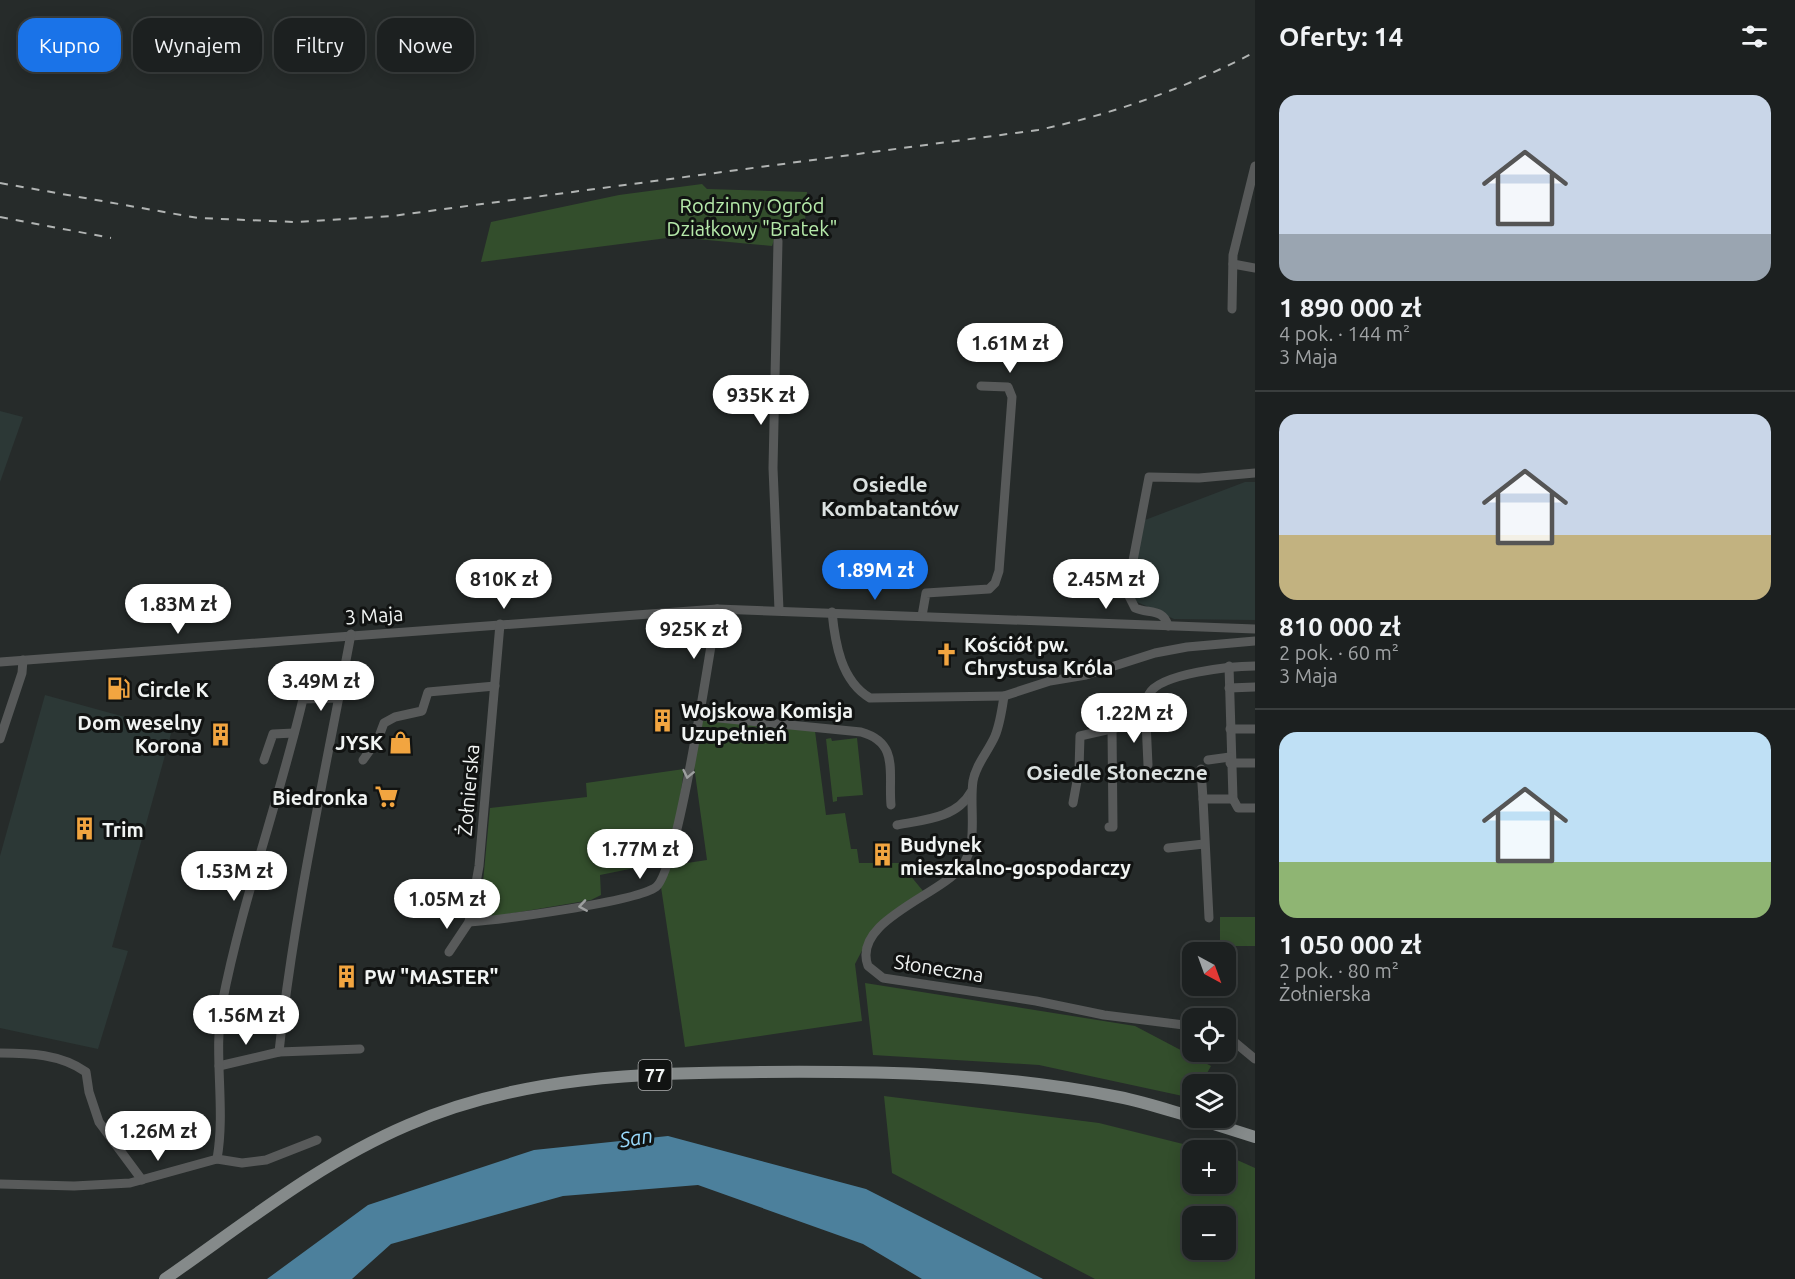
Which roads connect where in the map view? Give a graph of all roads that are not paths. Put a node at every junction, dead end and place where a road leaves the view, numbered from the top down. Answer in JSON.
{"nodes":[{"id":1,"x":1255,"y":166,"type":"edge"},
{"id":2,"x":778,"y":241,"type":"dead end"},
{"id":3,"x":1233,"y":264,"type":"junction"},
{"id":4,"x":1255,"y":268,"type":"edge"},
{"id":5,"x":1233,"y":309,"type":"dead end"},
{"id":6,"x":981,"y":386,"type":"dead end"},
{"id":7,"x":1255,"y":472,"type":"edge"},
{"id":8,"x":717,"y":609,"type":"junction"},
{"id":9,"x":779,"y":610,"type":"junction"},
{"id":10,"x":832,"y":612,"type":"junction"},
{"id":11,"x":922,"y":616,"type":"junction"},
{"id":12,"x":500,"y":624,"type":"junction"},
{"id":13,"x":1168,"y":626,"type":"junction"},
{"id":14,"x":1255,"y":629,"type":"edge"},
{"id":15,"x":351,"y":634,"type":"junction"},
{"id":16,"x":1255,"y":641,"type":"edge"},
{"id":17,"x":23,"y":660,"type":"junction"},
{"id":18,"x":0,"y":662,"type":"edge"},
{"id":19,"x":1229,"y":666,"type":"junction"},
{"id":20,"x":1255,"y":666,"type":"edge"},
{"id":21,"x":495,"y":686,"type":"junction"},
{"id":22,"x":1255,"y":687,"type":"edge"},
{"id":23,"x":1229,"y":688,"type":"junction"},
{"id":24,"x":1004,"y":696,"type":"junction"},
{"id":25,"x":339,"y":698,"type":"junction"},
{"id":26,"x":699,"y":716,"type":"junction"},
{"id":27,"x":1146,"y":721,"type":"junction"},
{"id":28,"x":1112,"y":728,"type":"junction"},
{"id":29,"x":1230,"y":729,"type":"junction"},
{"id":30,"x":1255,"y":729,"type":"edge"},
{"id":31,"x":294,"y":733,"type":"junction"},
{"id":32,"x":0,"y":739,"type":"edge"},
{"id":33,"x":264,"y":760,"type":"dead end"},
{"id":34,"x":363,"y":760,"type":"dead end"},
{"id":35,"x":1208,"y":760,"type":"dead end"},
{"id":36,"x":1230,"y":760,"type":"junction"},
{"id":37,"x":1255,"y":763,"type":"edge"},
{"id":38,"x":1148,"y":765,"type":"dead end"},
{"id":39,"x":1201,"y":769,"type":"dead end"},
{"id":40,"x":1078,"y":772,"type":"junction"},
{"id":41,"x":1044,"y":774,"type":"dead end"},
{"id":42,"x":972,"y":789,"type":"junction"},
{"id":43,"x":1203,"y":799,"type":"junction"},
{"id":44,"x":1233,"y":799,"type":"junction"},
{"id":45,"x":1073,"y":803,"type":"dead end"},
{"id":46,"x":891,"y":805,"type":"dead end"},
{"id":47,"x":1255,"y":807,"type":"edge"},
{"id":48,"x":897,"y":825,"type":"dead end"},
{"id":49,"x":1109,"y":827,"type":"dead end"},
{"id":50,"x":1204,"y":844,"type":"junction"},
{"id":51,"x":1168,"y":848,"type":"dead end"},
{"id":52,"x":1209,"y":918,"type":"dead end"},
{"id":53,"x":469,"y":922,"type":"junction"},
{"id":54,"x":449,"y":952,"type":"dead end"},
{"id":55,"x":1182,"y":1025,"type":"edge"},
{"id":56,"x":1236,"y":1043,"type":"edge"},
{"id":57,"x":360,"y":1049,"type":"dead end"},
{"id":58,"x":279,"y":1052,"type":"junction"},
{"id":59,"x":0,"y":1053,"type":"edge"},
{"id":60,"x":1255,"y":1059,"type":"edge"},
{"id":61,"x":219,"y":1066,"type":"junction"},
{"id":62,"x":1182,"y":1114,"type":"edge"},
{"id":63,"x":1228,"y":1128,"type":"edge"},
{"id":64,"x":1255,"y":1137,"type":"edge"},
{"id":65,"x":317,"y":1140,"type":"dead end"},
{"id":66,"x":218,"y":1159,"type":"junction"},
{"id":67,"x":142,"y":1180,"type":"junction"},
{"id":68,"x":0,"y":1184,"type":"edge"},
{"id":69,"x":165,"y":1279,"type":"edge"}],
"edges":[{"from":1,"to":3,"type":"street"},
{"from":2,"to":9,"type":"street"},
{"from":3,"to":4,"type":"street"},
{"from":3,"to":5,"type":"street"},
{"from":6,"to":11,"type":"street"},
{"from":7,"to":13,"type":"street"},
{"from":8,"to":9,"type":"street","name":"3 Maja"},
{"from":8,"to":12,"type":"street","name":"3 Maja"},
{"from":8,"to":26,"type":"street"},
{"from":9,"to":10,"type":"street","name":"3 Maja"},
{"from":10,"to":11,"type":"street","name":"3 Maja"},
{"from":10,"to":24,"type":"street"},
{"from":11,"to":13,"type":"street","name":"3 Maja"},
{"from":12,"to":15,"type":"street","name":"3 Maja"},
{"from":12,"to":21,"type":"street","name":"Żołnierska"},
{"from":13,"to":14,"type":"street","name":"3 Maja"},
{"from":15,"to":17,"type":"street","name":"3 Maja"},
{"from":15,"to":25,"type":"street"},
{"from":16,"to":24,"type":"street"},
{"from":17,"to":18,"type":"street","name":"3 Maja"},
{"from":17,"to":32,"type":"street"},
{"from":19,"to":20,"type":"street"},
{"from":19,"to":23,"type":"street"},
{"from":19,"to":27,"type":"street"},
{"from":21,"to":34,"type":"street"},
{"from":21,"to":53,"type":"street","name":"Żołnierska"},
{"from":22,"to":23,"type":"street"},
{"from":23,"to":29,"type":"street"},
{"from":24,"to":42,"type":"street","name":"Słoneczna"},
{"from":25,"to":31,"type":"street"},
{"from":25,"to":58,"type":"street"},
{"from":26,"to":46,"type":"street"},
{"from":26,"to":53,"type":"street","one_way":true},
{"from":27,"to":28,"type":"street"},
{"from":27,"to":38,"type":"street"},
{"from":28,"to":40,"type":"street"},
{"from":28,"to":49,"type":"street"},
{"from":29,"to":30,"type":"street"},
{"from":29,"to":36,"type":"street"},
{"from":31,"to":33,"type":"street"},
{"from":31,"to":61,"type":"street"},
{"from":35,"to":36,"type":"street"},
{"from":36,"to":37,"type":"street"},
{"from":36,"to":44,"type":"street"},
{"from":39,"to":43,"type":"street"},
{"from":40,"to":41,"type":"street"},
{"from":40,"to":45,"type":"street"},
{"from":42,"to":48,"type":"street"},
{"from":42,"to":55,"type":"street","name":"Słoneczna"},
{"from":43,"to":44,"type":"street"},
{"from":43,"to":50,"type":"street"},
{"from":44,"to":47,"type":"street"},
{"from":50,"to":51,"type":"street"},
{"from":50,"to":52,"type":"street"},
{"from":53,"to":54,"type":"street","name":"Żołnierska"},
{"from":56,"to":60,"type":"street"},
{"from":57,"to":58,"type":"street"},
{"from":58,"to":61,"type":"street"},
{"from":59,"to":67,"type":"street"},
{"from":61,"to":66,"type":"street"},
{"from":62,"to":69,"type":"main road","number":"77"},
{"from":63,"to":64,"type":"main road","number":"77"},
{"from":65,"to":66,"type":"street"},
{"from":66,"to":67,"type":"street"},
{"from":67,"to":68,"type":"street"}]}
